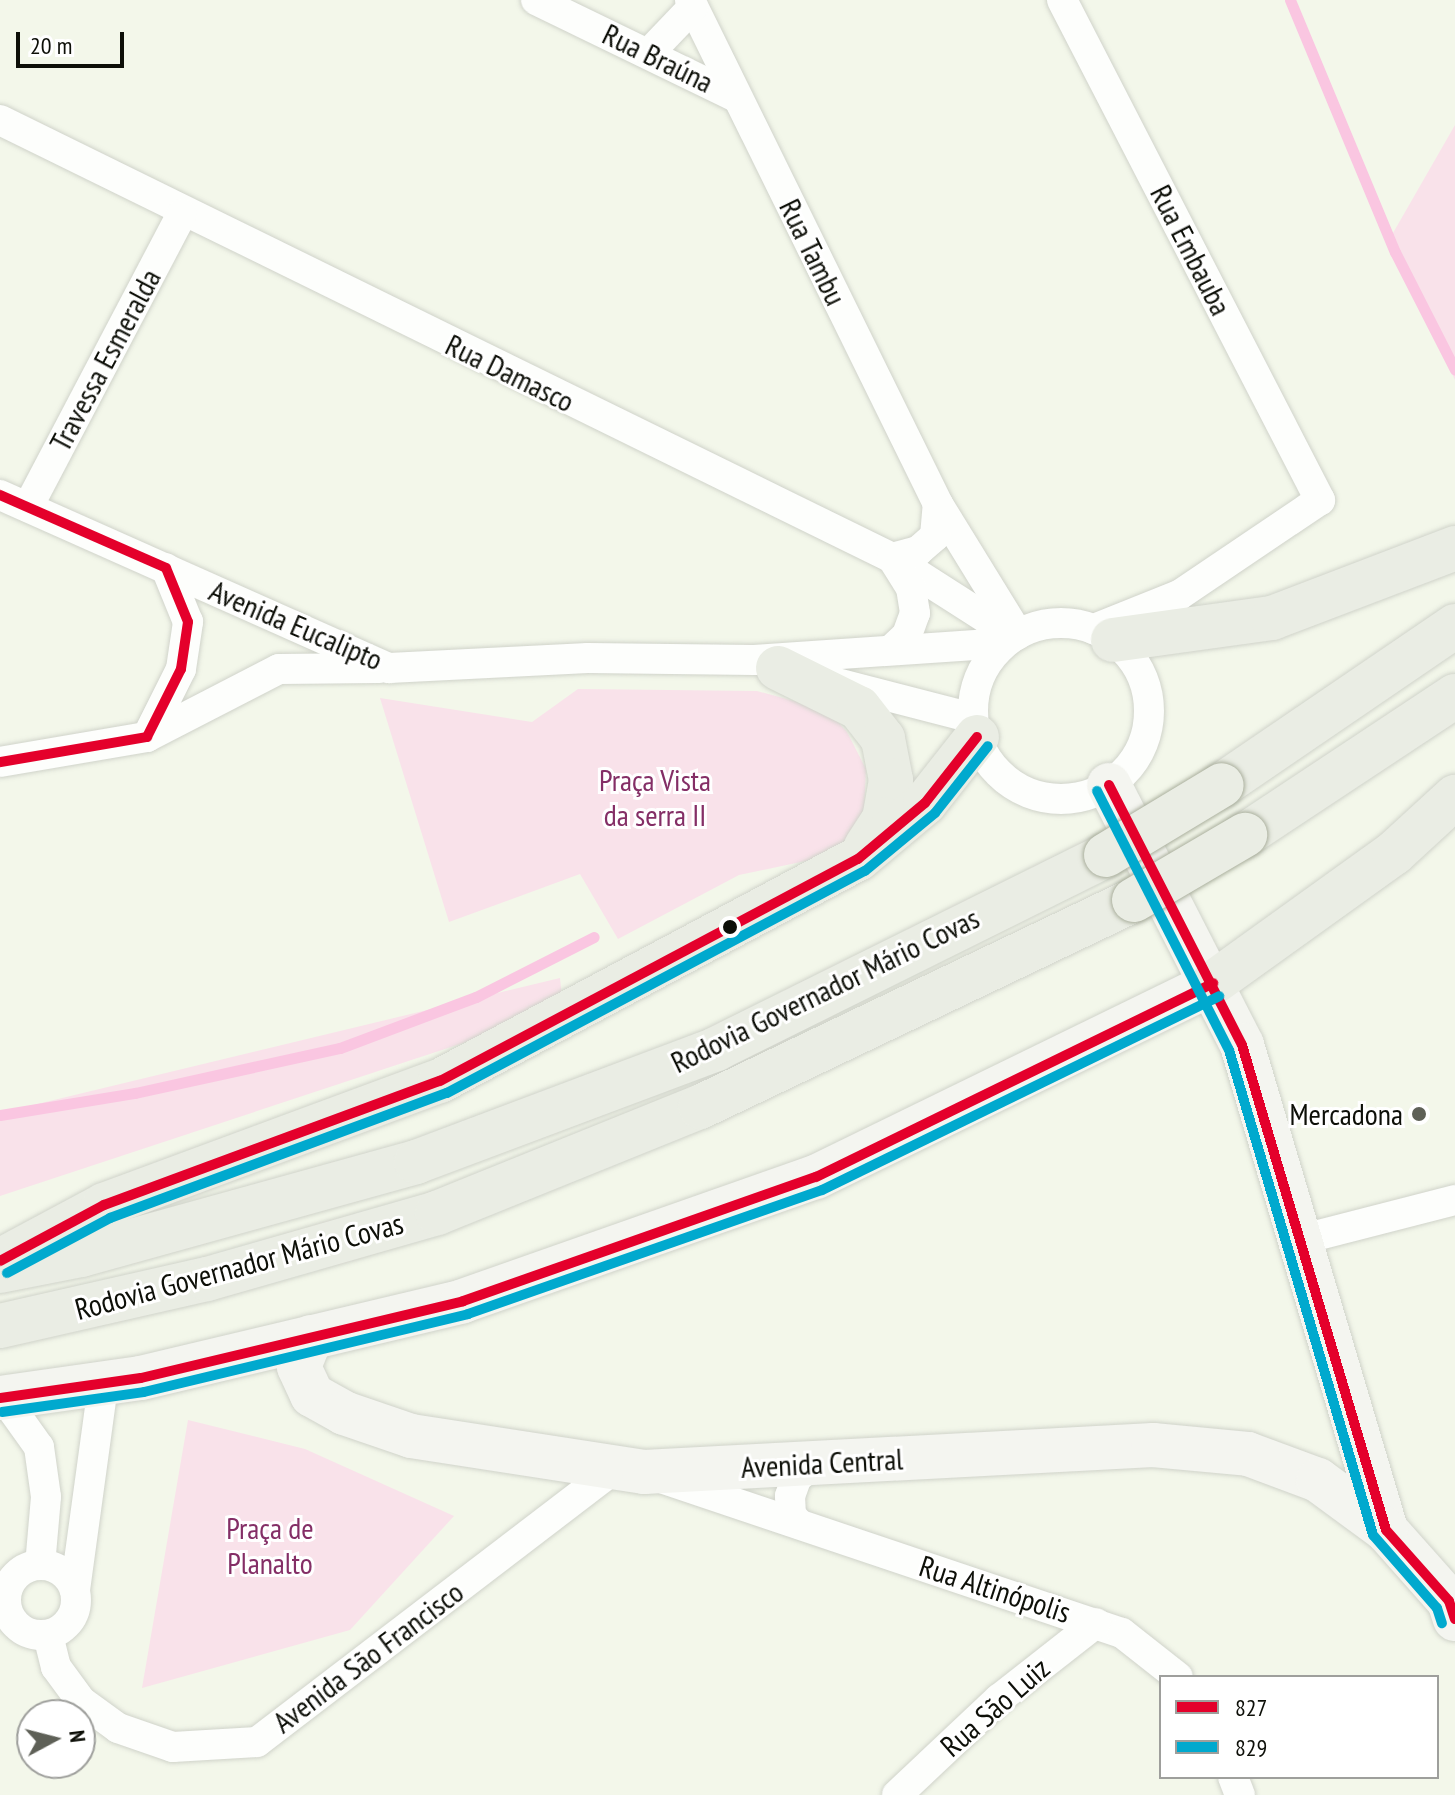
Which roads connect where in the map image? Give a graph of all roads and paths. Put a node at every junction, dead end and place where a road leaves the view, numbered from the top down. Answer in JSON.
{"nodes":[{"id":1,"x":536,"y":0,"type":"edge"},
{"id":2,"x":1062,"y":0,"type":"edge"},
{"id":3,"x":691,"y":3,"type":"edge"},
{"id":4,"x":650,"y":52,"type":"junction"},
{"id":5,"x":736,"y":97,"type":"junction"},
{"id":6,"x":0,"y":120,"type":"edge"},
{"id":7,"x":182,"y":214,"type":"junction"},
{"id":8,"x":0,"y":495,"type":"edge"},
{"id":9,"x":938,"y":504,"type":"junction"},
{"id":10,"x":28,"y":507,"type":"junction"},
{"id":11,"x":1455,"y":548,"type":"edge"},
{"id":12,"x":892,"y":558,"type":"junction"},
{"id":13,"x":166,"y":568,"type":"junction"},
{"id":14,"x":1455,"y":626,"type":"edge"},
{"id":15,"x":1103,"y":634,"type":"junction"},
{"id":16,"x":1012,"y":638,"type":"junction"},
{"id":17,"x":891,"y":650,"type":"junction"},
{"id":18,"x":766,"y":664,"type":"junction"},
{"id":19,"x":389,"y":668,"type":"junction"},
{"id":20,"x":1455,"y":696,"type":"edge"},
{"id":21,"x":975,"y":728,"type":"junction"},
{"id":22,"x":147,"y":737,"type":"junction"},
{"id":23,"x":0,"y":762,"type":"edge"},
{"id":24,"x":1109,"y":785,"type":"junction"},
{"id":25,"x":1455,"y":797,"type":"edge"},
{"id":26,"x":858,"y":859,"type":"junction"},
{"id":27,"x":1213,"y":983,"type":"junction"},
{"id":28,"x":1455,"y":1200,"type":"edge"},
{"id":29,"x":1303,"y":1239,"type":"junction"},
{"id":30,"x":0,"y":1261,"type":"edge"},
{"id":31,"x":0,"y":1271,"type":"edge"},
{"id":32,"x":0,"y":1326,"type":"edge"},
{"id":33,"x":311,"y":1337,"type":"junction"},
{"id":34,"x":103,"y":1385,"type":"junction"},
{"id":35,"x":2,"y":1398,"type":"edge"},
{"id":36,"x":1352,"y":1427,"type":"junction"},
{"id":37,"x":1248,"y":1454,"type":"junction"},
{"id":38,"x":816,"y":1463,"type":"junction"},
{"id":39,"x":628,"y":1472,"type":"junction"},
{"id":40,"x":799,"y":1524,"type":"junction"},
{"id":41,"x":1386,"y":1530,"type":"junction"},
{"id":42,"x":40,"y":1565,"type":"junction"},
{"id":43,"x":75,"y":1590,"type":"junction"},
{"id":44,"x":3,"y":1603,"type":"edge"},
{"id":45,"x":1453,"y":1606,"type":"edge"},
{"id":46,"x":1096,"y":1623,"type":"junction"},
{"id":47,"x":48,"y":1635,"type":"junction"},
{"id":48,"x":1175,"y":1675,"type":"edge"},
{"id":49,"x":897,"y":1795,"type":"edge"}],
"edges":[{"from":1,"to":4,"type":"street","name":"Rua Braúna"},
{"from":2,"to":15,"type":"street","name":"Rua Embauba"},
{"from":3,"to":4,"type":"street"},
{"from":3,"to":5,"type":"street","name":"Rua Tambu"},
{"from":4,"to":5,"type":"street","name":"Rua Braúna"},
{"from":5,"to":9,"type":"street","name":"Rua Tambu"},
{"from":6,"to":7,"type":"street","name":"Rua Damasco"},
{"from":7,"to":10,"type":"street","name":"Travessa Esmeralda"},
{"from":7,"to":12,"type":"street","name":"Rua Damasco"},
{"from":8,"to":10,"type":"street","name":"Avenida Eucalipto"},
{"from":9,"to":12,"type":"street"},
{"from":9,"to":16,"type":"street","name":"Rua Tambu"},
{"from":10,"to":13,"type":"street","name":"Avenida Eucalipto"},
{"from":11,"to":15,"type":"main road"},
{"from":12,"to":16,"type":"street","name":"Rua Damasco"},
{"from":12,"to":17,"type":"street"},
{"from":13,"to":19,"type":"street","name":"Avenida Eucalipto"},
{"from":13,"to":22,"type":"street"},
{"from":14,"to":31,"type":"main road","name":"Rodovia Governador Mário Covas","bridge":true},
{"from":15,"to":16,"type":"street"},
{"from":15,"to":24,"type":"street"},
{"from":16,"to":17,"type":"street","name":"Avenida Eucalipto"},
{"from":16,"to":21,"type":"street"},
{"from":17,"to":18,"type":"street","name":"Avenida Eucalipto"},
{"from":18,"to":19,"type":"street","name":"Avenida Eucalipto"},
{"from":18,"to":21,"type":"street","name":"Avenida Eucalipto"},
{"from":18,"to":26,"type":"main road"},
{"from":19,"to":22,"type":"street"},
{"from":20,"to":32,"type":"main road","name":"Rodovia Governador Mário Covas","bridge":true},
{"from":21,"to":24,"type":"street"},
{"from":21,"to":26,"type":"main road"},
{"from":22,"to":23,"type":"street"},
{"from":24,"to":27,"type":"street"},
{"from":25,"to":27,"type":"main road"},
{"from":26,"to":30,"type":"main road"},
{"from":27,"to":29,"type":"street"},
{"from":27,"to":33,"type":"street"},
{"from":28,"to":29,"type":"street"},
{"from":29,"to":36,"type":"street"},
{"from":33,"to":34,"type":"street"},
{"from":33,"to":39,"type":"street","name":"Avenida Central"},
{"from":34,"to":35,"type":"street"},
{"from":34,"to":43,"type":"street"},
{"from":35,"to":42,"type":"street"},
{"from":36,"to":37,"type":"street"},
{"from":36,"to":41,"type":"street"},
{"from":37,"to":38,"type":"street","name":"Avenida Central"},
{"from":37,"to":41,"type":"street","name":"Avenida Central"},
{"from":38,"to":39,"type":"street","name":"Avenida Central"},
{"from":38,"to":40,"type":"street"},
{"from":39,"to":40,"type":"street","name":"Rua Altinópolis"},
{"from":39,"to":47,"type":"street","name":"Avenida São Francisco"},
{"from":40,"to":46,"type":"street","name":"Rua Altinópolis"},
{"from":41,"to":45,"type":"street"},
{"from":42,"to":43,"type":"street"},
{"from":42,"to":44,"type":"street"},
{"from":43,"to":47,"type":"street"},
{"from":44,"to":47,"type":"street"},
{"from":46,"to":48,"type":"street","name":"Rua Altinópolis"},
{"from":46,"to":49,"type":"street","name":"Rua São Luiz"}]}
